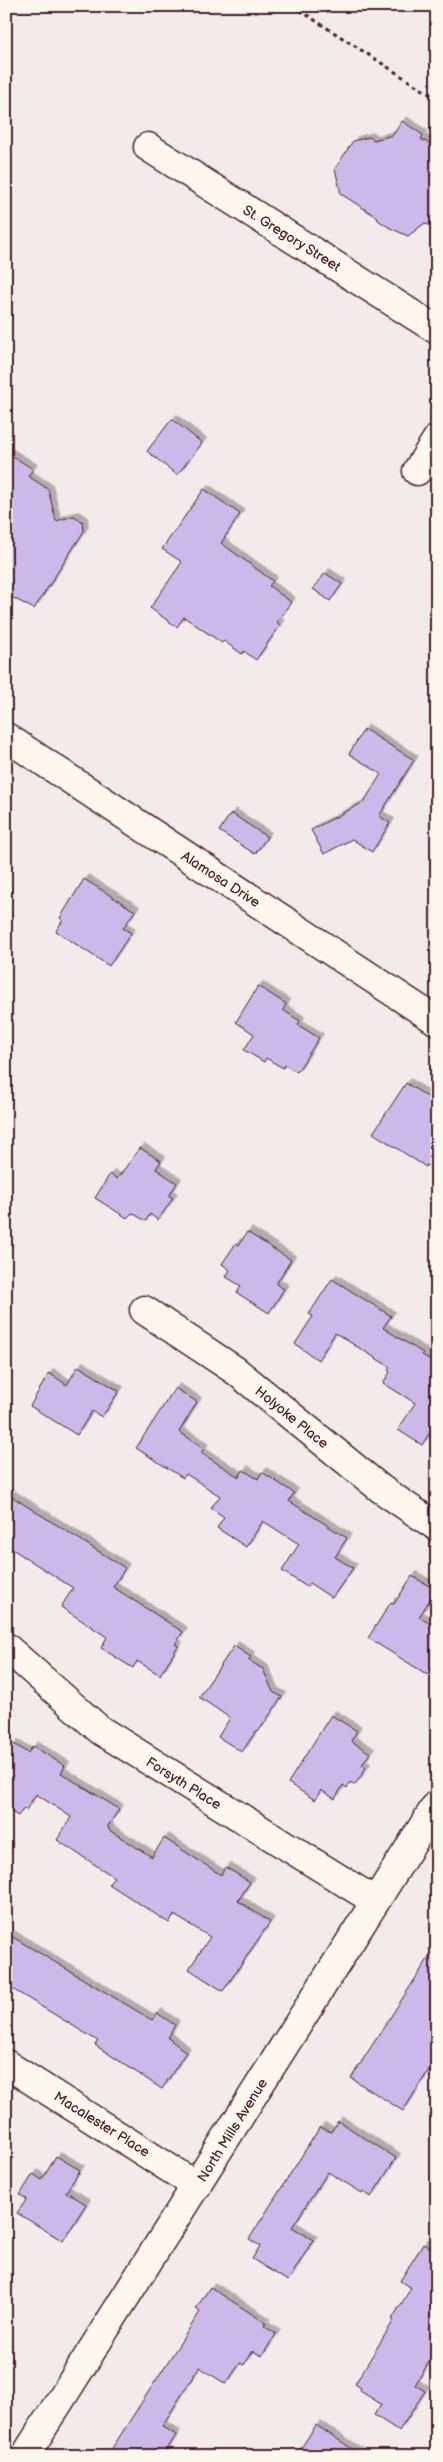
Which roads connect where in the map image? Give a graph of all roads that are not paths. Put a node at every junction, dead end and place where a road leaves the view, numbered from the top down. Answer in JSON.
{"nodes":[{"id":1,"x":148,"y":147,"type":"dead end"},
{"id":2,"x":437,"y":330,"type":"edge"},
{"id":3,"x":437,"y":439,"type":"edge"},
{"id":4,"x":417,"y":471,"type":"dead end"},
{"id":5,"x":6,"y":737,"type":"edge"},
{"id":6,"x":437,"y":1021,"type":"edge"},
{"id":7,"x":144,"y":1310,"type":"dead end"},
{"id":8,"x":437,"y":1527,"type":"edge"},
{"id":9,"x":6,"y":1647,"type":"edge"},
{"id":10,"x":437,"y":1804,"type":"edge"},
{"id":11,"x":375,"y":1901,"type":"junction"},
{"id":12,"x":6,"y":2064,"type":"edge"},
{"id":13,"x":197,"y":2186,"type":"junction"},
{"id":14,"x":25,"y":2456,"type":"edge"}],
"edges":[{"from":1,"to":2,"type":"street","name":"St. Gregory Street"},
{"from":3,"to":4,"type":"street"},
{"from":5,"to":6,"type":"street","name":"Alamosa Drive"},
{"from":7,"to":8,"type":"street","name":"Holyoke Place"},
{"from":9,"to":11,"type":"street","name":"Forsyth Place"},
{"from":10,"to":11,"type":"street","name":"North Mills Avenue"},
{"from":11,"to":13,"type":"street","name":"North Mills Avenue"},
{"from":12,"to":13,"type":"street","name":"Macalester Place"},
{"from":13,"to":14,"type":"street","name":"North Mills Avenue"}]}
